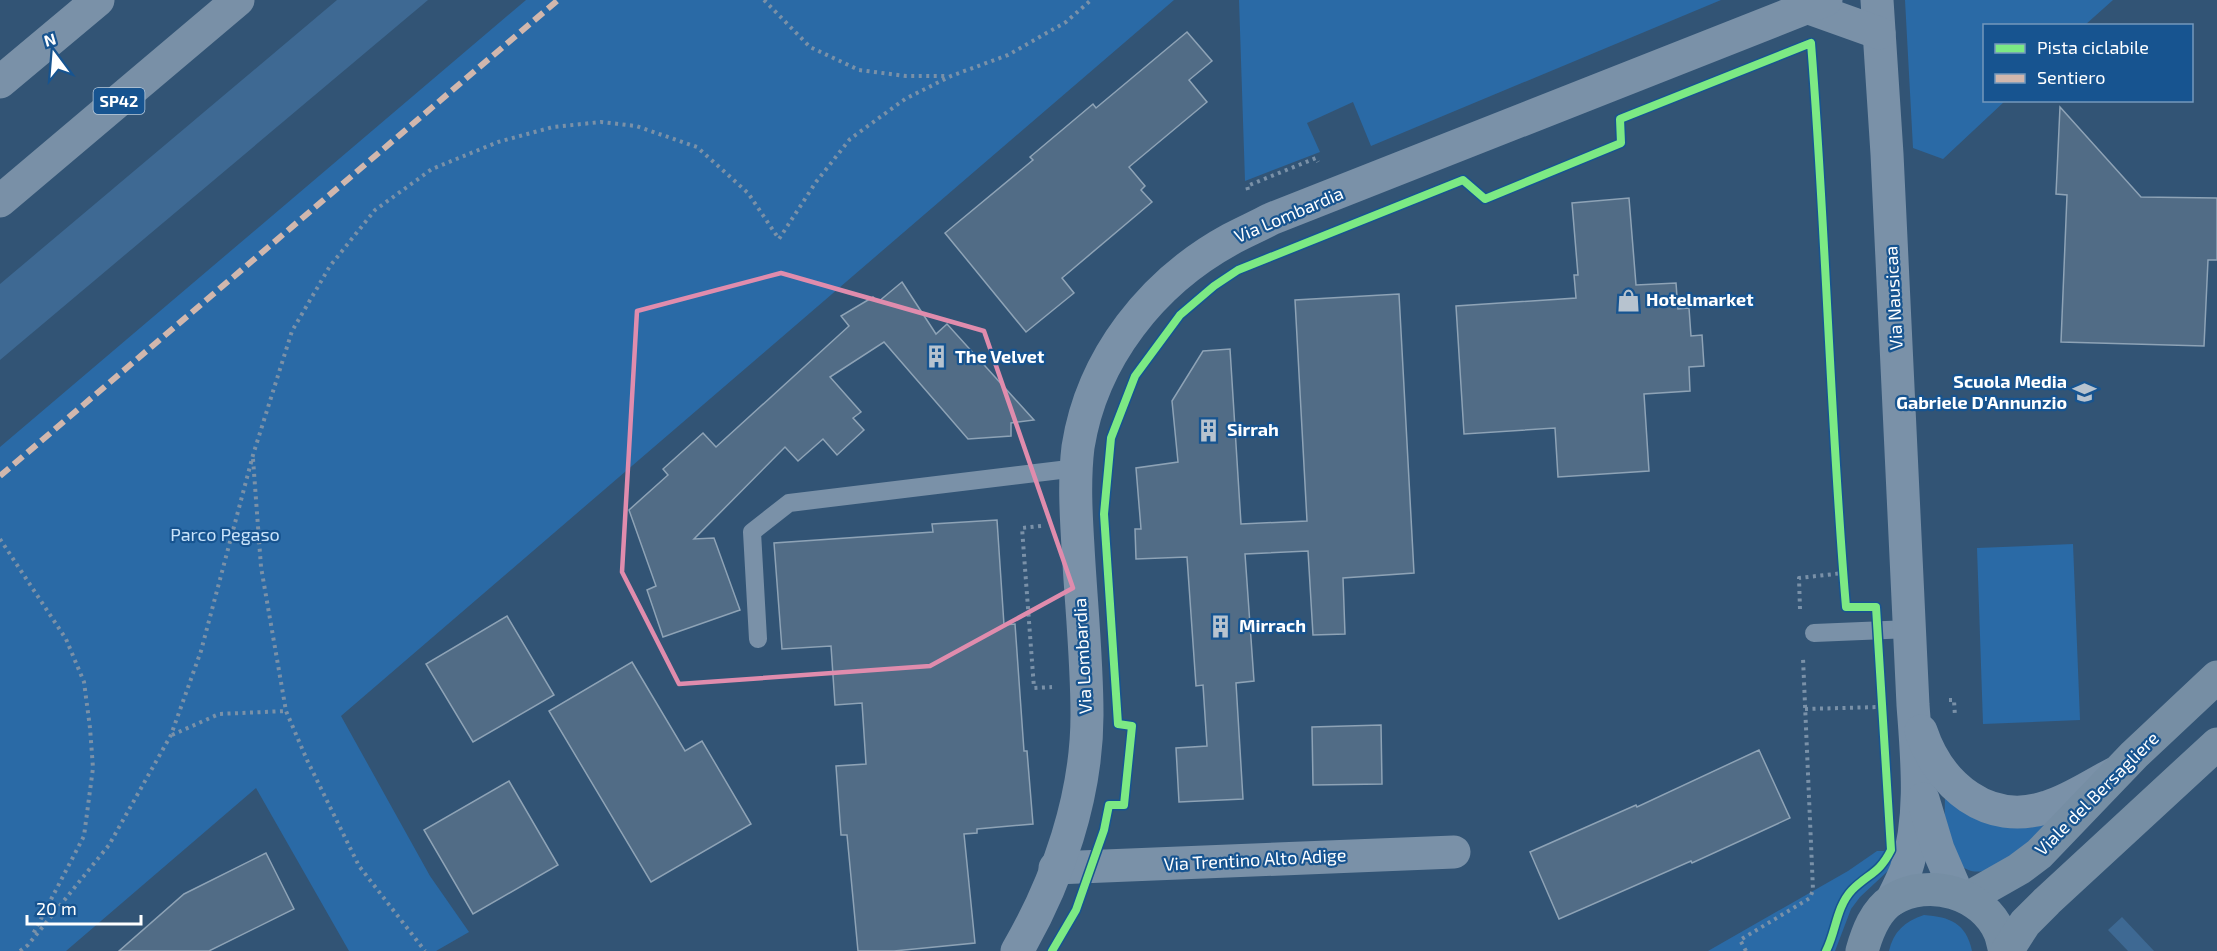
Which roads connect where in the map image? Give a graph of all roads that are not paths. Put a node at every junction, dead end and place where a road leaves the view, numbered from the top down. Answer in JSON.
{"nodes":[{"id":1,"x":98,"y":0,"type":"edge"},
{"id":2,"x":238,"y":0,"type":"edge"},
{"id":3,"x":1877,"y":0,"type":"edge"},
{"id":4,"x":1817,"y":4,"type":"edge"},
{"id":5,"x":1879,"y":33,"type":"junction"},
{"id":6,"x":0,"y":82,"type":"edge"},
{"id":7,"x":0,"y":201,"type":"edge"},
{"id":8,"x":1077,"y":468,"type":"junction"},
{"id":9,"x":1910,"y":628,"type":"junction"},
{"id":10,"x":1814,"y":633,"type":"dead end"},
{"id":11,"x":758,"y":639,"type":"dead end"},
{"id":12,"x":2217,"y":677,"type":"edge"},
{"id":13,"x":1928,"y":703,"type":"junction"},
{"id":14,"x":2217,"y":744,"type":"edge"},
{"id":15,"x":2117,"y":772,"type":"junction"},
{"id":16,"x":1919,"y":781,"type":"junction"},
{"id":17,"x":1454,"y":852,"type":"dead end"},
{"id":18,"x":1055,"y":868,"type":"junction"},
{"id":19,"x":1962,"y":895,"type":"junction"},
{"id":20,"x":1892,"y":900,"type":"junction"},
{"id":21,"x":1017,"y":951,"type":"edge"},
{"id":22,"x":1862,"y":951,"type":"edge"},
{"id":23,"x":2006,"y":951,"type":"edge"}],
"edges":[{"from":1,"to":6,"type":"street"},
{"from":2,"to":7,"type":"main road","number":"SP42"},
{"from":3,"to":5,"type":"street","name":"Via Nausicaa"},
{"from":4,"to":5,"type":"street","name":"Via Lombardia"},
{"from":4,"to":8,"type":"street","name":"Via Lombardia"},
{"from":5,"to":9,"type":"street","name":"Via Nausicaa"},
{"from":8,"to":11,"type":"lane"},
{"from":8,"to":18,"type":"street","name":"Via Lombardia"},
{"from":9,"to":10,"type":"lane"},
{"from":9,"to":13,"type":"street","name":"Via Nausicaa"},
{"from":12,"to":15,"type":"street","name":"Viale del Bersagliere"},
{"from":13,"to":15,"type":"street","name":"Via Nausicaa"},
{"from":13,"to":16,"type":"street","name":"Via Nausicaa"},
{"from":14,"to":23,"type":"street"},
{"from":15,"to":19,"type":"street","name":"Viale del Bersagliere"},
{"from":16,"to":19,"type":"street","name":"Via Nausicaa"},
{"from":16,"to":20,"type":"street","name":"Via Nausicaa"},
{"from":17,"to":18,"type":"street","name":"Via Trentino Alto Adige"},
{"from":18,"to":21,"type":"street","name":"Via Lombardia"},
{"from":19,"to":20,"type":"street"},
{"from":19,"to":23,"type":"street"},
{"from":20,"to":22,"type":"street"}]}
